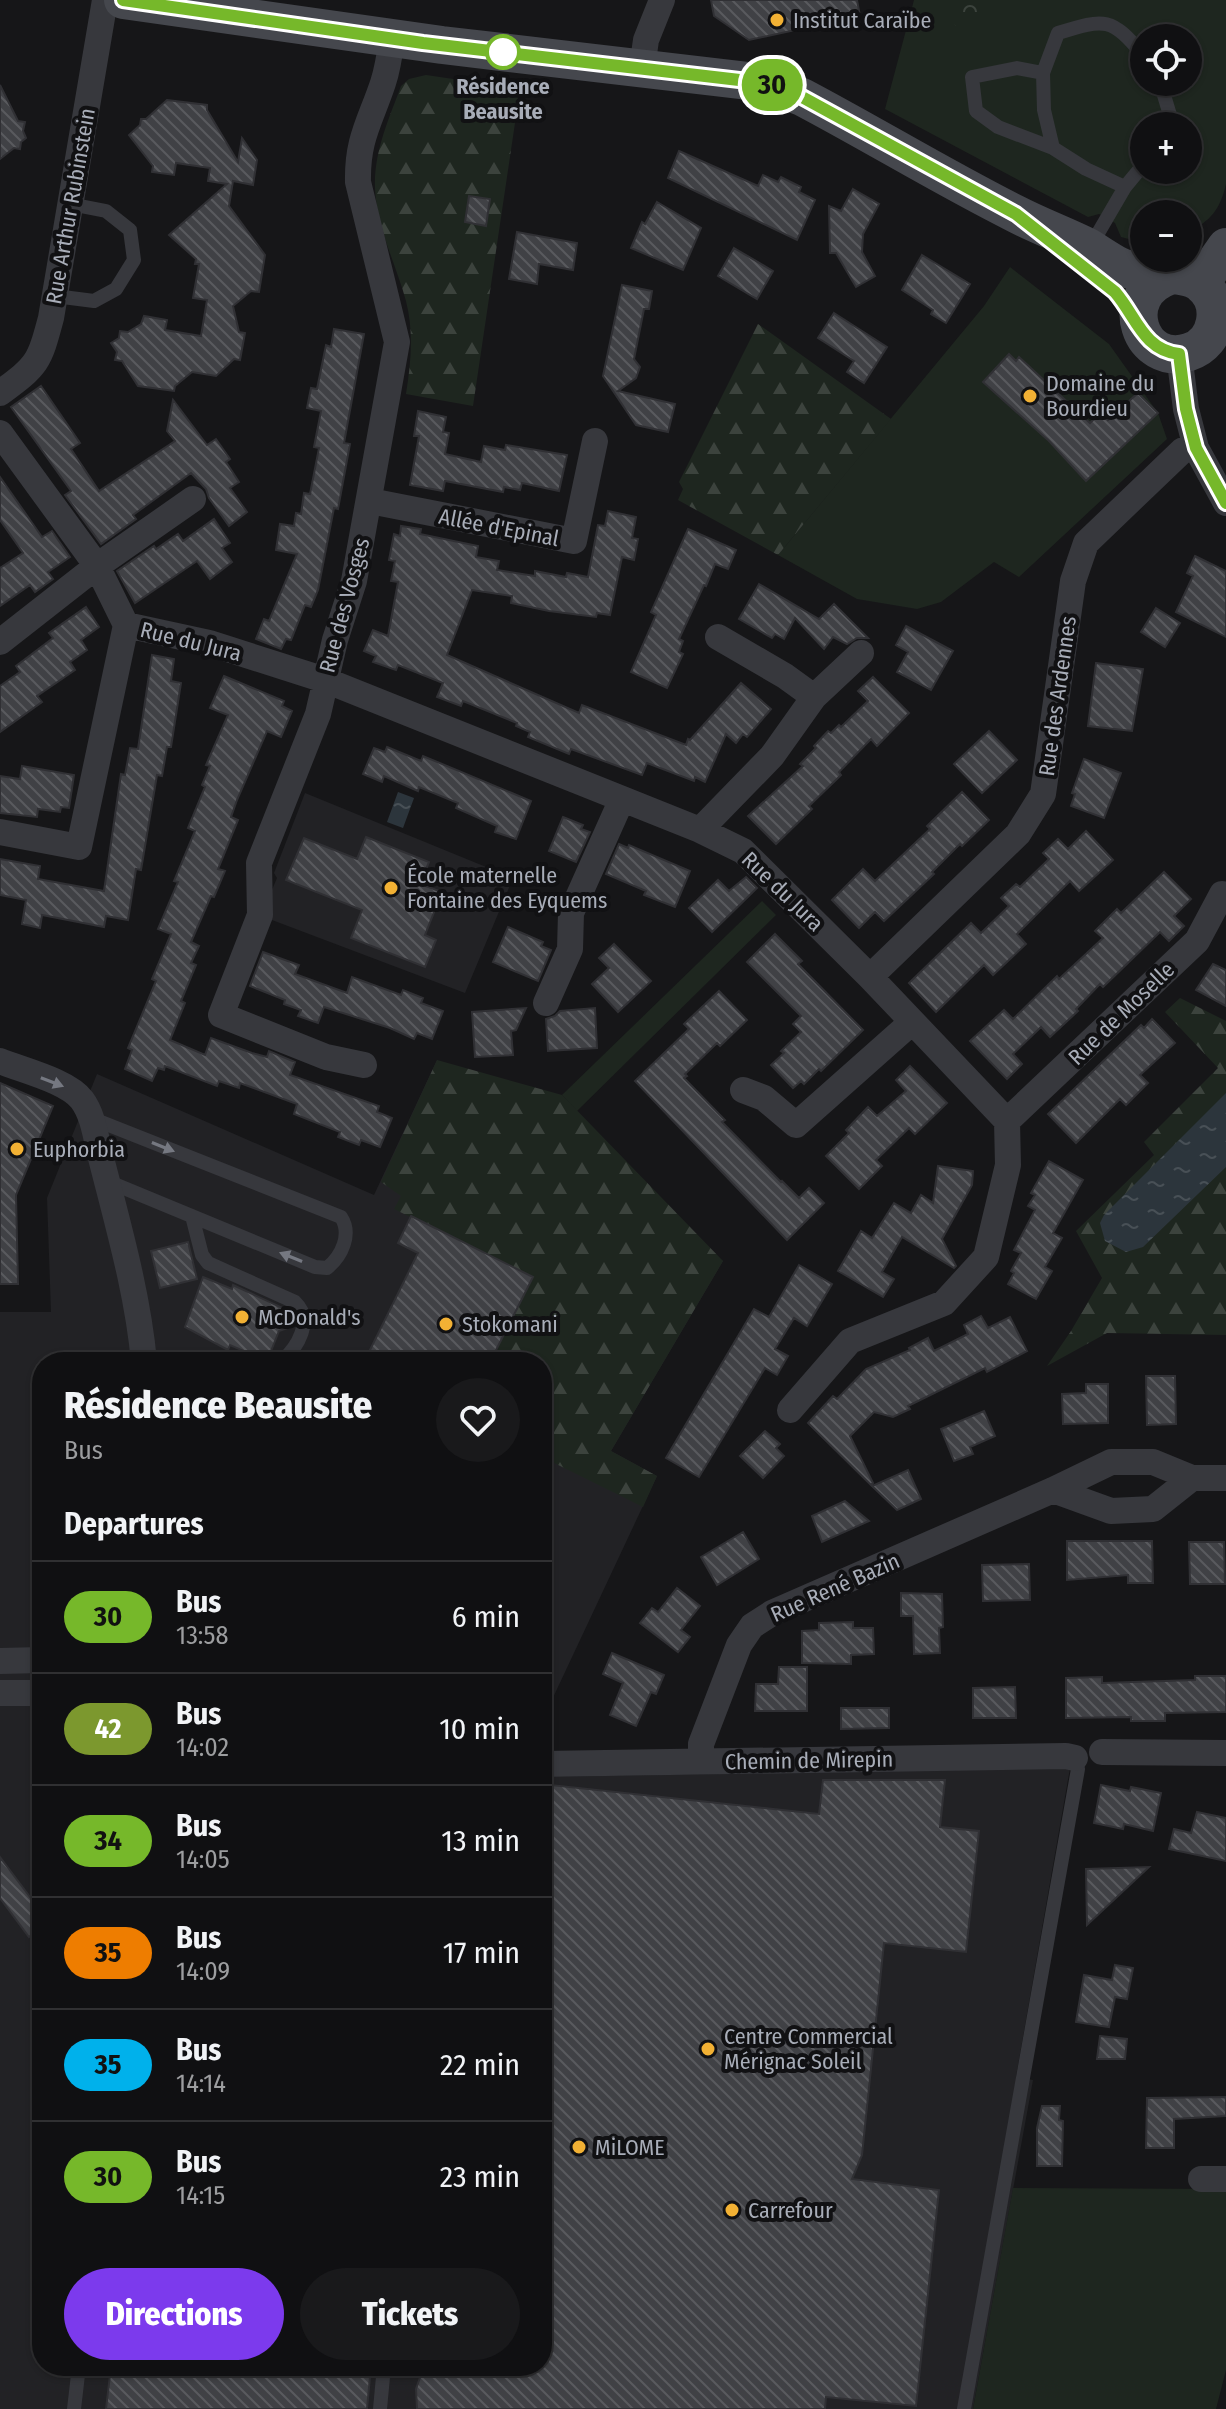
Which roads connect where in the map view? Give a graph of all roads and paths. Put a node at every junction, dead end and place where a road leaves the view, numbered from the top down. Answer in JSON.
{"nodes":[{"id":1,"x":105,"y":0,"type":"edge"},
{"id":2,"x":123,"y":0,"type":"edge"},
{"id":3,"x":662,"y":0,"type":"edge"},
{"id":4,"x":165,"y":4,"type":"edge"},
{"id":5,"x":392,"y":38,"type":"junction"},
{"id":6,"x":1130,"y":40,"type":"edge"},
{"id":7,"x":642,"y":68,"type":"junction"},
{"id":8,"x":1043,"y":73,"type":"junction"},
{"id":9,"x":1053,"y":148,"type":"junction"},
{"id":10,"x":1130,"y":181,"type":"edge"},
{"id":11,"x":1125,"y":187,"type":"junction"},
{"id":12,"x":70,"y":204,"type":"junction"},
{"id":13,"x":1016,"y":214,"type":"junction"},
{"id":14,"x":1226,"y":247,"type":"edge"},
{"id":15,"x":1089,"y":248,"type":"junction"},
{"id":16,"x":1185,"y":280,"type":"junction"},
{"id":17,"x":55,"y":296,"type":"junction"},
{"id":18,"x":1140,"y":330,"type":"junction"},
{"id":19,"x":1220,"y":333,"type":"edge"},
{"id":20,"x":1179,"y":354,"type":"junction"},
{"id":21,"x":0,"y":393,"type":"edge"},
{"id":22,"x":0,"y":433,"type":"edge"},
{"id":23,"x":595,"y":441,"type":"dead end"},
{"id":24,"x":1196,"y":448,"type":"junction"},
{"id":25,"x":193,"y":499,"type":"dead end"},
{"id":26,"x":370,"y":501,"type":"junction"},
{"id":27,"x":1226,"y":503,"type":"edge"},
{"id":28,"x":97,"y":566,"type":"junction"},
{"id":29,"x":126,"y":625,"type":"junction"},
{"id":30,"x":718,"y":637,"type":"dead end"},
{"id":31,"x":0,"y":642,"type":"edge"},
{"id":32,"x":861,"y":653,"type":"dead end"},
{"id":33,"x":325,"y":680,"type":"junction"},
{"id":34,"x":814,"y":697,"type":"junction"},
{"id":35,"x":622,"y":799,"type":"junction"},
{"id":36,"x":700,"y":830,"type":"junction"},
{"id":37,"x":0,"y":832,"type":"edge"},
{"id":38,"x":1222,"y":894,"type":"dead end"},
{"id":39,"x":870,"y":977,"type":"junction"},
{"id":40,"x":546,"y":1003,"type":"dead end"},
{"id":41,"x":912,"y":1022,"type":"junction"},
{"id":42,"x":0,"y":1061,"type":"edge"},
{"id":43,"x":364,"y":1065,"type":"dead end"},
{"id":44,"x":743,"y":1090,"type":"dead end"},
{"id":45,"x":90,"y":1118,"type":"junction"},
{"id":46,"x":1007,"y":1121,"type":"junction"},
{"id":47,"x":107,"y":1181,"type":"junction"},
{"id":48,"x":192,"y":1216,"type":"junction"},
{"id":49,"x":143,"y":1352,"type":"edge"},
{"id":50,"x":289,"y":1352,"type":"edge"},
{"id":51,"x":790,"y":1410,"type":"dead end"},
{"id":52,"x":1192,"y":1478,"type":"junction"},
{"id":53,"x":1226,"y":1478,"type":"edge"},
{"id":54,"x":1053,"y":1490,"type":"junction"},
{"id":55,"x":32,"y":1660,"type":"edge"},
{"id":56,"x":0,"y":1661,"type":"edge"},
{"id":57,"x":0,"y":1693,"type":"edge"},
{"id":58,"x":32,"y":1693,"type":"edge"},
{"id":59,"x":1102,"y":1752,"type":"dead end"},
{"id":60,"x":1226,"y":1753,"type":"edge"},
{"id":61,"x":1075,"y":1758,"type":"joint"},
{"id":62,"x":701,"y":1761,"type":"junction"},
{"id":63,"x":552,"y":1764,"type":"edge"},
{"id":64,"x":78,"y":2376,"type":"edge"},
{"id":65,"x":383,"y":2376,"type":"edge"},
{"id":66,"x":74,"y":2409,"type":"edge"},
{"id":67,"x":380,"y":2409,"type":"edge"},
{"id":68,"x":964,"y":2409,"type":"edge"}],
"edges":[{"from":1,"to":12,"type":"street","name":"Rue Arthur Rubinstein"},
{"from":2,"to":4,"type":"main road"},
{"from":3,"to":7,"type":"street"},
{"from":4,"to":5,"type":"main road"},
{"from":5,"to":7,"type":"main road"},
{"from":5,"to":26,"type":"street","name":"Rue des Vosges"},
{"from":6,"to":8,"type":"lane"},
{"from":7,"to":13,"type":"main road"},
{"from":8,"to":9,"type":"lane"},
{"from":8,"to":9,"type":"lane"},
{"from":9,"to":11,"type":"lane"},
{"from":10,"to":11,"type":"lane"},
{"from":11,"to":15,"type":"lane"},
{"from":12,"to":17,"type":"street","name":"Rue Arthur Rubinstein"},
{"from":12,"to":17,"type":"lane"},
{"from":13,"to":15,"type":"main road"},
{"from":13,"to":18,"type":"main road"},
{"from":14,"to":16,"type":"main road"},
{"from":15,"to":16,"type":"main road"},
{"from":16,"to":18,"type":"main road"},
{"from":16,"to":19,"type":"main road"},
{"from":17,"to":21,"type":"street","name":"Rue Arthur Rubinstein"},
{"from":18,"to":20,"type":"main road"},
{"from":19,"to":20,"type":"main road"},
{"from":20,"to":24,"type":"street"},
{"from":22,"to":28,"type":"street"},
{"from":23,"to":26,"type":"street","name":"Allée d'Epinal"},
{"from":24,"to":27,"type":"street"},
{"from":24,"to":39,"type":"street","name":"Rue des Ardennes"},
{"from":25,"to":28,"type":"street"},
{"from":26,"to":33,"type":"street","name":"Rue des Vosges"},
{"from":28,"to":29,"type":"street"},
{"from":28,"to":31,"type":"street"},
{"from":29,"to":33,"type":"street","name":"Rue du Jura"},
{"from":29,"to":37,"type":"street"},
{"from":30,"to":34,"type":"street"},
{"from":32,"to":34,"type":"street"},
{"from":33,"to":35,"type":"street","name":"Rue du Jura"},
{"from":33,"to":43,"type":"street","name":"Rue des Vosges"},
{"from":34,"to":36,"type":"street"},
{"from":35,"to":36,"type":"street","name":"Rue du Jura"},
{"from":35,"to":40,"type":"street"},
{"from":36,"to":39,"type":"street","name":"Rue du Jura"},
{"from":38,"to":46,"type":"street","name":"Rue de Moselle"},
{"from":39,"to":41,"type":"street","name":"Rue du Jura"},
{"from":41,"to":44,"type":"street"},
{"from":41,"to":46,"type":"street","name":"Rue du Jura"},
{"from":42,"to":45,"type":"street","one_way":true},
{"from":45,"to":47,"type":"street"},
{"from":45,"to":48,"type":"lane","one_way":true},
{"from":46,"to":51,"type":"street"},
{"from":47,"to":48,"type":"lane"},
{"from":47,"to":49,"type":"street"},
{"from":48,"to":50,"type":"lane"},
{"from":52,"to":53,"type":"street","name":"Rue René Bazin"},
{"from":52,"to":54,"type":"street","name":"Rue René Bazin"},
{"from":52,"to":54,"type":"street"},
{"from":54,"to":62,"type":"street","name":"Rue René Bazin"},
{"from":55,"to":56,"type":"street"},
{"from":57,"to":58,"type":"street"},
{"from":59,"to":60,"type":"street"},
{"from":61,"to":62,"type":"street","name":"Chemin de Mirepin"},
{"from":61,"to":68,"type":"lane"},
{"from":62,"to":63,"type":"street","name":"Chemin de Mirepin"},
{"from":64,"to":66,"type":"lane"},
{"from":65,"to":67,"type":"lane"}]}
